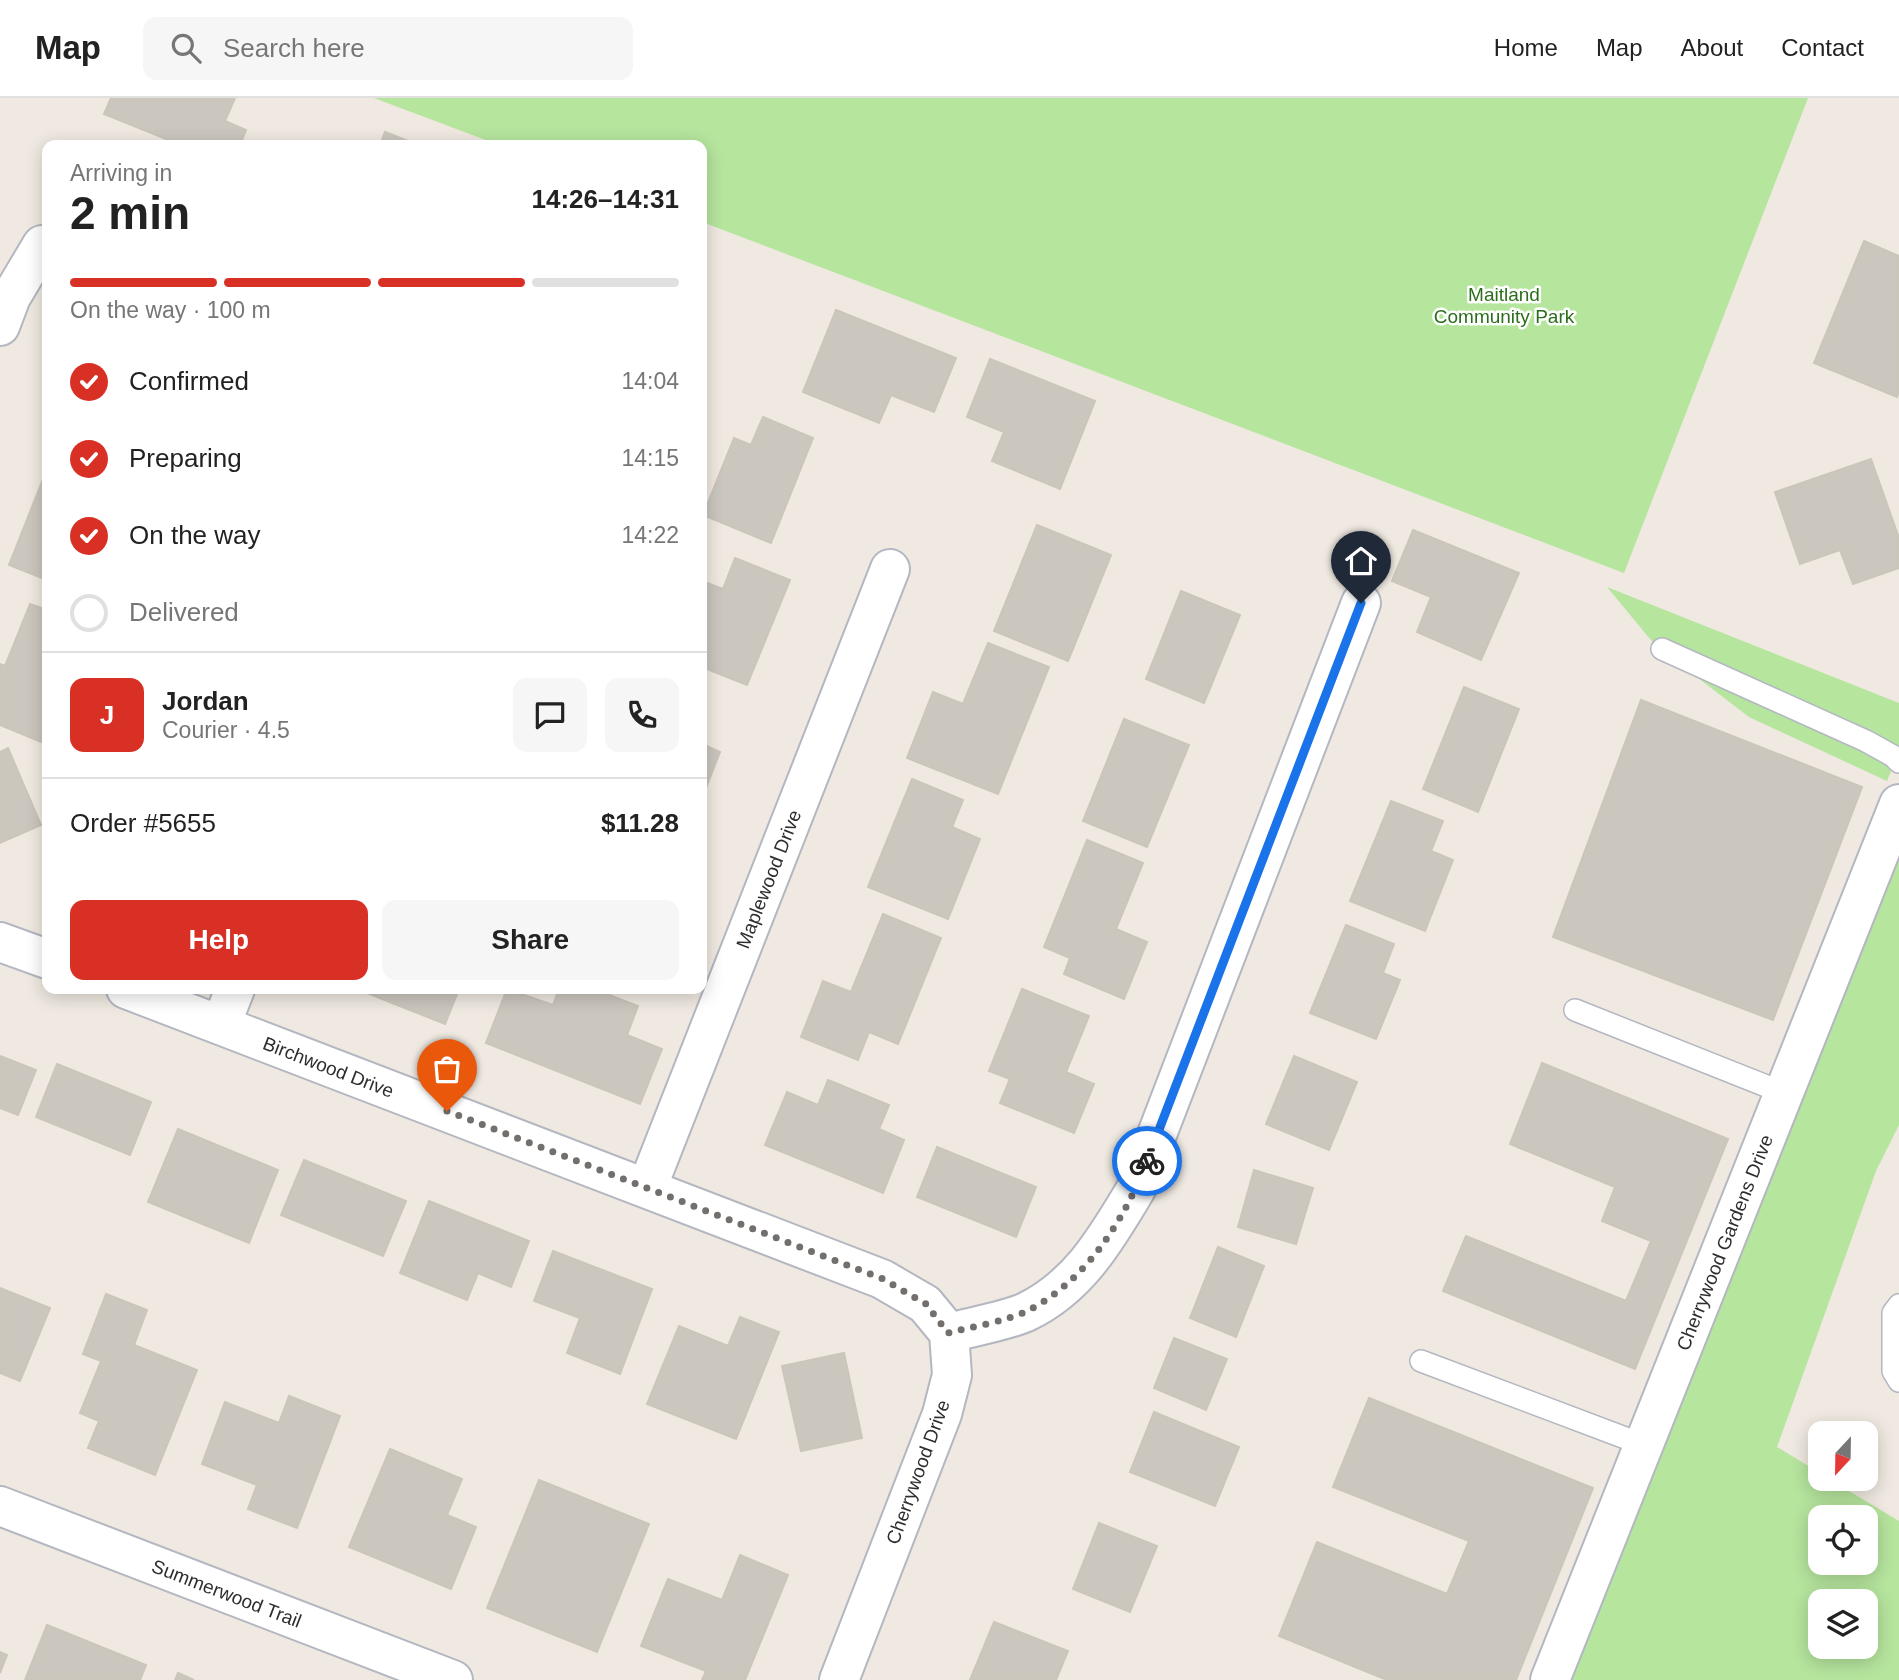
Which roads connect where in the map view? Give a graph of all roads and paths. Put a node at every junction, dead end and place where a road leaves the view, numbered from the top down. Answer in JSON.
{"nodes":[{"id":1,"x":42,"y":245,"type":"dead end"},
{"id":2,"x":0,"y":326,"type":"edge"},
{"id":3,"x":890,"y":569,"type":"dead end"},
{"id":4,"x":1361,"y":603,"type":"dead end"},
{"id":5,"x":1662,"y":649,"type":"dead end"},
{"id":6,"x":1899,"y":762,"type":"edge"},
{"id":7,"x":1899,"y":804,"type":"edge"},
{"id":8,"x":0,"y":942,"type":"edge"},
{"id":9,"x":42,"y":957,"type":"edge"},
{"id":10,"x":139,"y":994,"type":"edge"},
{"id":11,"x":233,"y":994,"type":"edge"},
{"id":12,"x":1575,"y":1010,"type":"dead end"},
{"id":13,"x":221,"y":1025,"type":"junction"},
{"id":14,"x":1784,"y":1093,"type":"junction"},
{"id":15,"x":647,"y":1188,"type":"junction"},
{"id":16,"x":1899,"y":1305,"type":"edge"},
{"id":17,"x":948,"y":1333,"type":"junction"},
{"id":18,"x":1421,"y":1361,"type":"dead end"},
{"id":19,"x":1899,"y":1381,"type":"edge"},
{"id":20,"x":1644,"y":1445,"type":"junction"},
{"id":21,"x":0,"y":1506,"type":"edge"},
{"id":22,"x":453,"y":1680,"type":"edge"},
{"id":23,"x":839,"y":1680,"type":"edge"},
{"id":24,"x":1550,"y":1680,"type":"edge"}],
"edges":[{"from":1,"to":2,"type":"street"},
{"from":3,"to":15,"type":"street","name":"Maplewood Drive"},
{"from":4,"to":17,"type":"street"},
{"from":5,"to":6,"type":"lane"},
{"from":7,"to":14,"type":"street","name":"Cherrywood Gardens Drive"},
{"from":8,"to":9,"type":"street"},
{"from":10,"to":13,"type":"street","name":"Birchwood Drive"},
{"from":11,"to":13,"type":"street"},
{"from":12,"to":14,"type":"lane"},
{"from":13,"to":15,"type":"street","name":"Birchwood Drive"},
{"from":14,"to":20,"type":"street","name":"Cherrywood Gardens Drive"},
{"from":15,"to":17,"type":"street","name":"Birchwood Drive"},
{"from":16,"to":19,"type":"lane"},
{"from":17,"to":23,"type":"street","name":"Cherrywood Drive"},
{"from":18,"to":20,"type":"lane"},
{"from":20,"to":24,"type":"street","name":"Cherrywood Gardens Drive"},
{"from":21,"to":22,"type":"street","name":"Summerwood Trail"}]}
